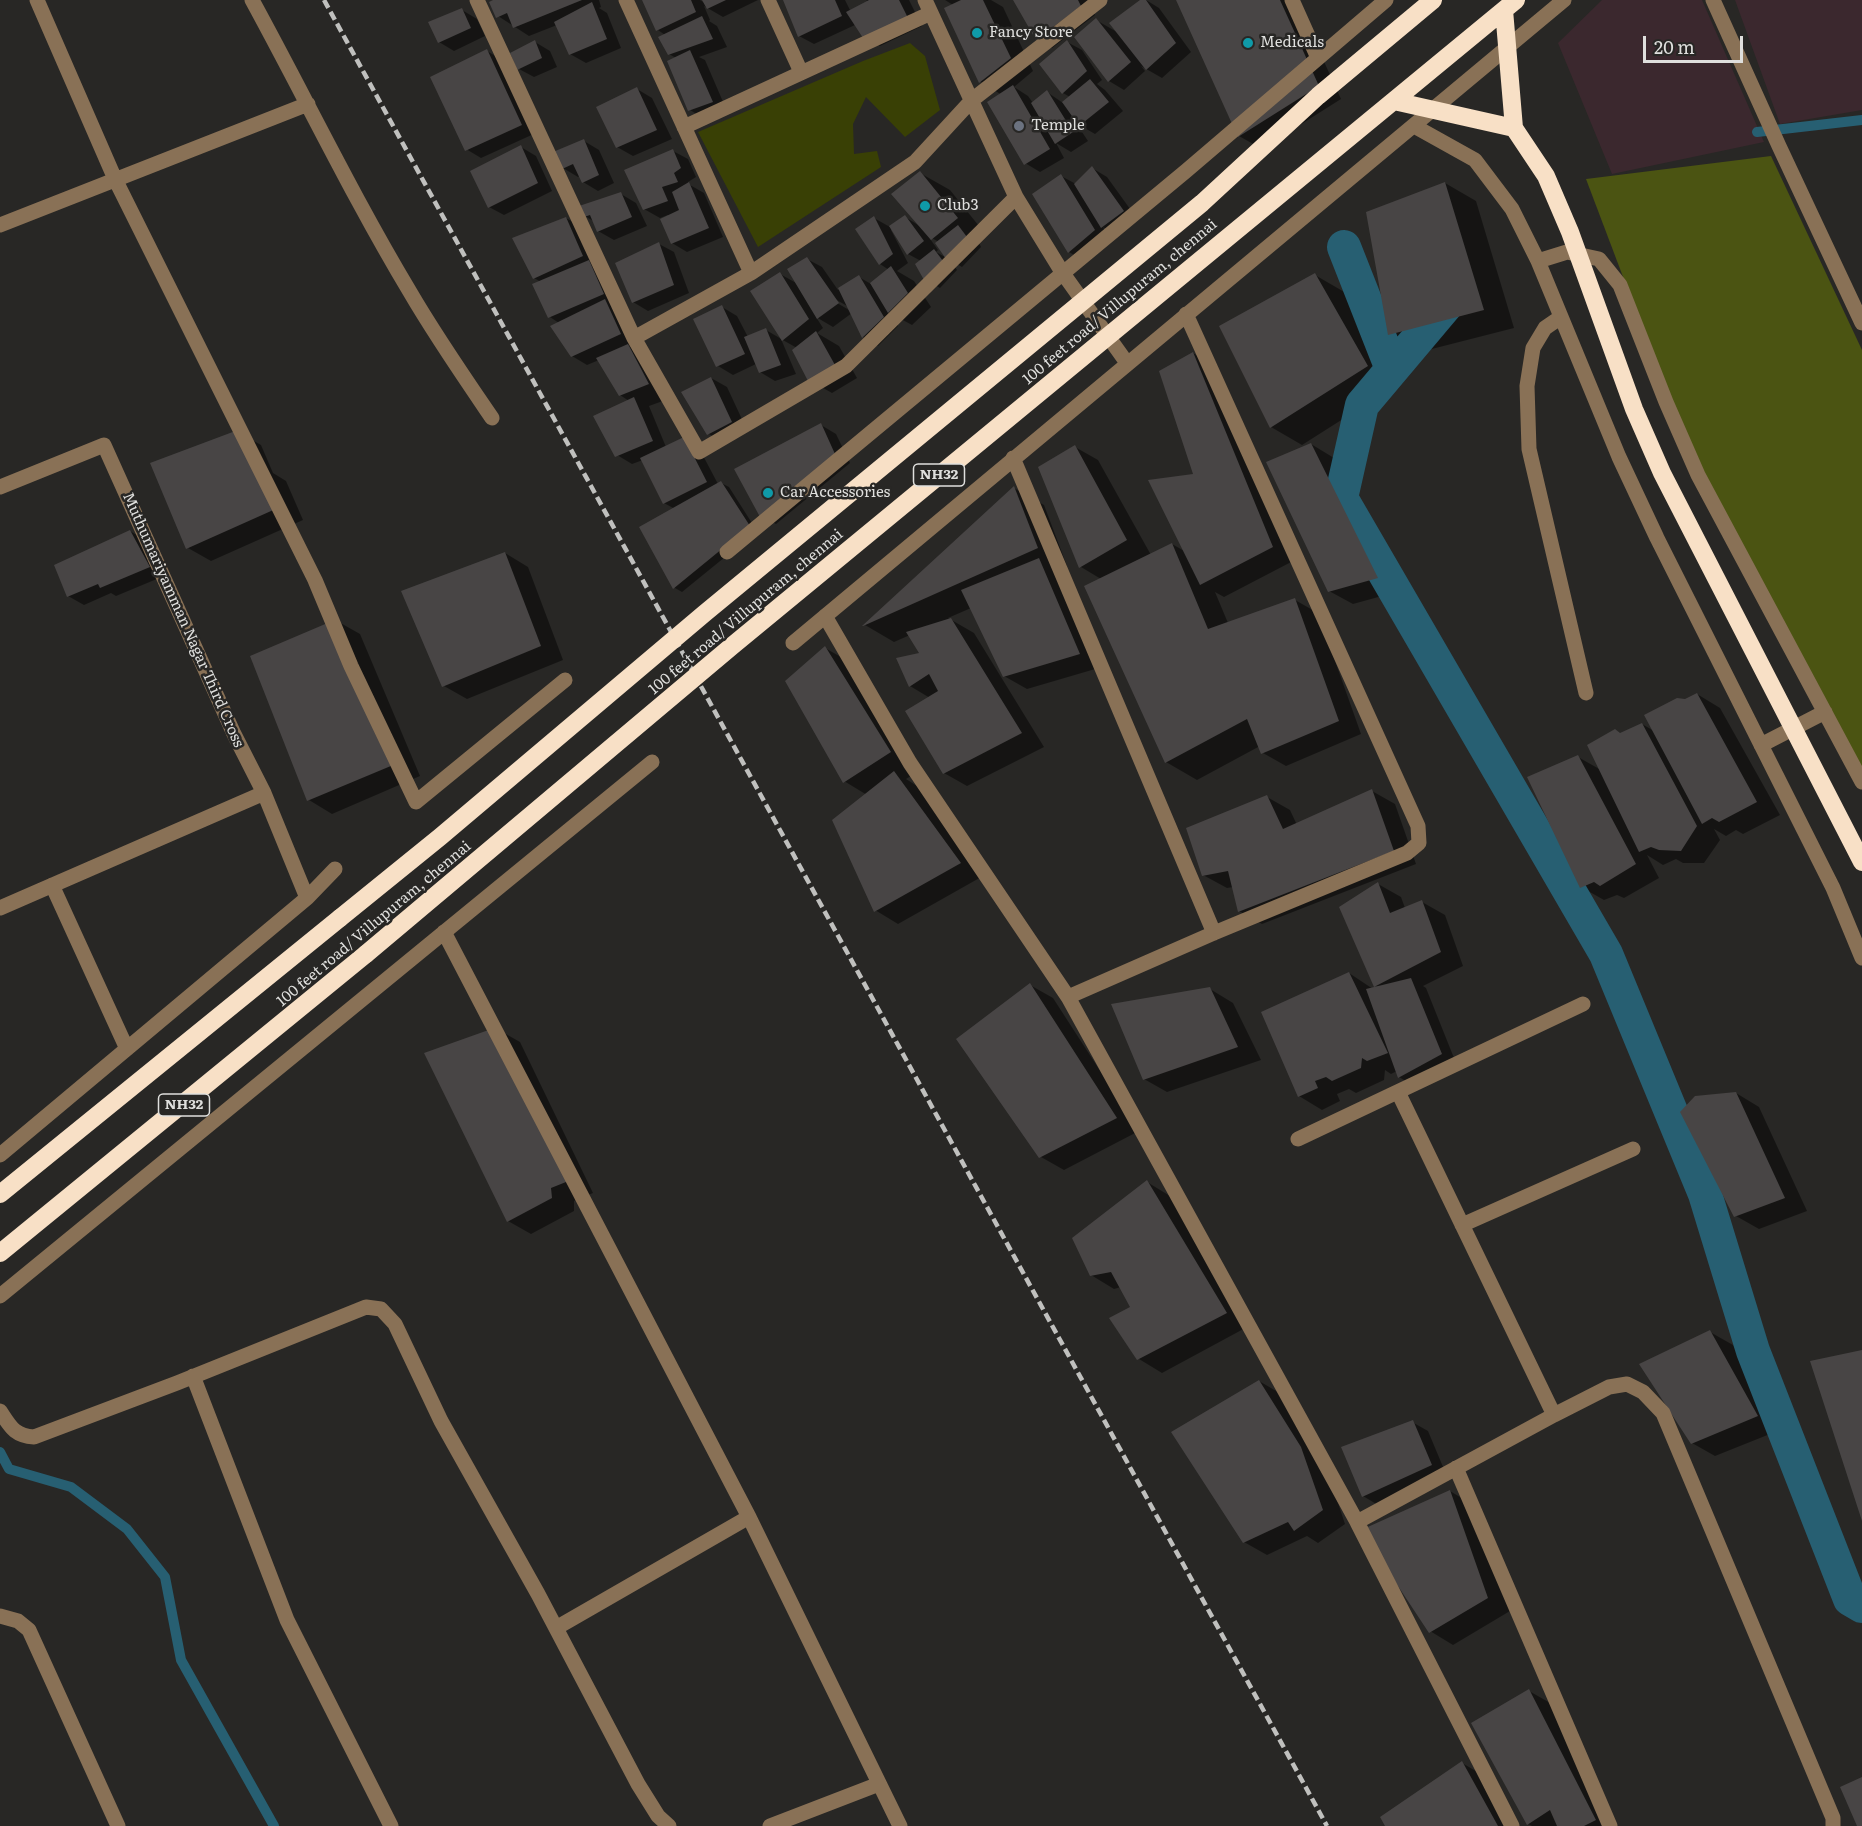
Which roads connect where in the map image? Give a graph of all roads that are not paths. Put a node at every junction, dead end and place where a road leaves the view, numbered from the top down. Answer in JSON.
{"nodes":[{"id":1,"x":37,"y":0,"type":"edge"},
{"id":2,"x":252,"y":0,"type":"edge"},
{"id":3,"x":477,"y":0,"type":"edge"},
{"id":4,"x":626,"y":0,"type":"edge"},
{"id":5,"x":768,"y":0,"type":"edge"},
{"id":6,"x":1292,"y":0,"type":"edge"},
{"id":7,"x":1386,"y":0,"type":"edge"},
{"id":8,"x":1432,"y":0,"type":"edge"},
{"id":9,"x":1564,"y":0,"type":"edge"},
{"id":10,"x":1713,"y":0,"type":"edge"},
{"id":11,"x":1097,"y":1,"type":"edge"},
{"id":12,"x":1510,"y":5,"type":"edge"},
{"id":13,"x":928,"y":6,"type":"edge"},
{"id":14,"x":1318,"y":58,"type":"junction"},
{"id":15,"x":801,"y":72,"type":"junction"},
{"id":16,"x":972,"y":100,"type":"junction"},
{"id":17,"x":1394,"y":100,"type":"junction"},
{"id":18,"x":308,"y":104,"type":"junction"},
{"id":19,"x":1414,"y":126,"type":"junction"},
{"id":20,"x":684,"y":127,"type":"junction"},
{"id":21,"x":1514,"y":128,"type":"junction"},
{"id":22,"x":115,"y":179,"type":"junction"},
{"id":23,"x":1016,"y":197,"type":"junction"},
{"id":24,"x":0,"y":225,"type":"edge"},
{"id":25,"x":1538,"y":261,"type":"junction"},
{"id":26,"x":1062,"y":272,"type":"junction"},
{"id":27,"x":751,"y":273,"type":"junction"},
{"id":28,"x":1186,"y":314,"type":"junction"},
{"id":29,"x":1560,"y":317,"type":"junction"},
{"id":30,"x":1862,"y":323,"type":"edge"},
{"id":31,"x":634,"y":338,"type":"junction"},
{"id":32,"x":1127,"y":363,"type":"junction"},
{"id":33,"x":492,"y":418,"type":"dead end"},
{"id":34,"x":1013,"y":458,"type":"junction"},
{"id":35,"x":0,"y":487,"type":"edge"},
{"id":36,"x":727,"y":552,"type":"dead end"},
{"id":37,"x":825,"y":616,"type":"junction"},
{"id":38,"x":793,"y":643,"type":"dead end"},
{"id":39,"x":565,"y":680,"type":"dead end"},
{"id":40,"x":1587,"y":693,"type":"dead end"},
{"id":41,"x":1825,"y":712,"type":"junction"},
{"id":42,"x":1761,"y":745,"type":"junction"},
{"id":43,"x":652,"y":762,"type":"dead end"},
{"id":44,"x":1862,"y":782,"type":"edge"},
{"id":45,"x":264,"y":793,"type":"junction"},
{"id":46,"x":1862,"y":861,"type":"edge"},
{"id":47,"x":335,"y":870,"type":"dead end"},
{"id":48,"x":52,"y":885,"type":"junction"},
{"id":49,"x":307,"y":898,"type":"junction"},
{"id":50,"x":0,"y":908,"type":"edge"},
{"id":51,"x":444,"y":932,"type":"junction"},
{"id":52,"x":1214,"y":933,"type":"junction"},
{"id":53,"x":1862,"y":958,"type":"edge"},
{"id":54,"x":1068,"y":997,"type":"junction"},
{"id":55,"x":1583,"y":1004,"type":"dead end"},
{"id":56,"x":127,"y":1049,"type":"junction"},
{"id":57,"x":1398,"y":1092,"type":"junction"},
{"id":58,"x":1298,"y":1139,"type":"dead end"},
{"id":59,"x":1633,"y":1149,"type":"dead end"},
{"id":60,"x":0,"y":1155,"type":"edge"},
{"id":61,"x":0,"y":1194,"type":"edge"},
{"id":62,"x":1462,"y":1225,"type":"junction"},
{"id":63,"x":0,"y":1253,"type":"edge"},
{"id":64,"x":0,"y":1296,"type":"edge"},
{"id":65,"x":194,"y":1376,"type":"junction"},
{"id":66,"x":0,"y":1411,"type":"edge"},
{"id":67,"x":1554,"y":1415,"type":"junction"},
{"id":68,"x":1456,"y":1468,"type":"junction"},
{"id":69,"x":749,"y":1518,"type":"junction"},
{"id":70,"x":1357,"y":1522,"type":"junction"},
{"id":71,"x":0,"y":1616,"type":"edge"},
{"id":72,"x":556,"y":1628,"type":"junction"},
{"id":73,"x":879,"y":1784,"type":"junction"},
{"id":74,"x":118,"y":1826,"type":"edge"},
{"id":75,"x":391,"y":1826,"type":"edge"},
{"id":76,"x":669,"y":1826,"type":"edge"},
{"id":77,"x":770,"y":1826,"type":"edge"},
{"id":78,"x":900,"y":1826,"type":"edge"},
{"id":79,"x":1512,"y":1826,"type":"edge"},
{"id":80,"x":1610,"y":1826,"type":"edge"},
{"id":81,"x":1833,"y":1826,"type":"edge"}],
"edges":[{"from":1,"to":22,"type":"street"},
{"from":2,"to":18,"type":"street"},
{"from":3,"to":31,"type":"street"},
{"from":4,"to":20,"type":"street"},
{"from":5,"to":15,"type":"street"},
{"from":6,"to":14,"type":"street"},
{"from":7,"to":14,"type":"street"},
{"from":8,"to":61,"type":"highway","name":"100 feet road/ Villupuram, chennai","number":"NH32","bridge":true},
{"from":9,"to":19,"type":"street"},
{"from":10,"to":30,"type":"street"},
{"from":11,"to":16,"type":"street"},
{"from":12,"to":17,"type":"highway","name":"100 feet road/ Villupuram, chennai","number":"NH32","bridge":true},
{"from":12,"to":21,"type":"highway","bridge":true},
{"from":13,"to":15,"type":"street"},
{"from":13,"to":16,"type":"street"},
{"from":14,"to":26,"type":"street"},
{"from":15,"to":20,"type":"street"},
{"from":16,"to":23,"type":"street"},
{"from":16,"to":27,"type":"street"},
{"from":17,"to":21,"type":"highway","bridge":true},
{"from":17,"to":63,"type":"highway","name":"100 feet road/ Villupuram, chennai","number":"NH32","bridge":true},
{"from":18,"to":22,"type":"street"},
{"from":18,"to":33,"type":"street"},
{"from":19,"to":25,"type":"street"},
{"from":19,"to":28,"type":"street"},
{"from":20,"to":27,"type":"street"},
{"from":21,"to":46,"type":"highway","bridge":true},
{"from":22,"to":24,"type":"street"},
{"from":22,"to":39,"type":"street"},
{"from":23,"to":26,"type":"street"},
{"from":23,"to":31,"type":"street"},
{"from":25,"to":29,"type":"street"},
{"from":25,"to":41,"type":"street"},
{"from":26,"to":32,"type":"street"},
{"from":26,"to":36,"type":"street"},
{"from":27,"to":31,"type":"street"},
{"from":28,"to":32,"type":"street"},
{"from":28,"to":52,"type":"street"},
{"from":29,"to":40,"type":"street"},
{"from":29,"to":42,"type":"street"},
{"from":32,"to":34,"type":"street"},
{"from":34,"to":37,"type":"street"},
{"from":34,"to":52,"type":"street"},
{"from":35,"to":45,"type":"street","name":"Muthumariyamman Nagar Third Cross"},
{"from":37,"to":38,"type":"street"},
{"from":37,"to":54,"type":"street"},
{"from":41,"to":42,"type":"street"},
{"from":41,"to":44,"type":"street"},
{"from":42,"to":53,"type":"street"},
{"from":43,"to":51,"type":"street"},
{"from":45,"to":48,"type":"street"},
{"from":45,"to":49,"type":"street","name":"Muthumariyamman Nagar Third Cross"},
{"from":47,"to":49,"type":"street"},
{"from":48,"to":50,"type":"street"},
{"from":48,"to":56,"type":"street"},
{"from":49,"to":56,"type":"street"},
{"from":51,"to":64,"type":"street"},
{"from":51,"to":69,"type":"street"},
{"from":52,"to":54,"type":"street"},
{"from":54,"to":70,"type":"street"},
{"from":55,"to":57,"type":"street"},
{"from":56,"to":60,"type":"street"},
{"from":57,"to":58,"type":"street"},
{"from":57,"to":62,"type":"street"},
{"from":59,"to":62,"type":"street"},
{"from":62,"to":67,"type":"street"},
{"from":65,"to":66,"type":"street"},
{"from":65,"to":72,"type":"street"},
{"from":65,"to":75,"type":"street"},
{"from":67,"to":68,"type":"street"},
{"from":67,"to":81,"type":"street"},
{"from":68,"to":70,"type":"street"},
{"from":68,"to":80,"type":"street"},
{"from":69,"to":72,"type":"street"},
{"from":69,"to":73,"type":"street"},
{"from":70,"to":79,"type":"street"},
{"from":71,"to":74,"type":"street"},
{"from":72,"to":76,"type":"street"},
{"from":73,"to":77,"type":"street"},
{"from":73,"to":78,"type":"street"}]}
